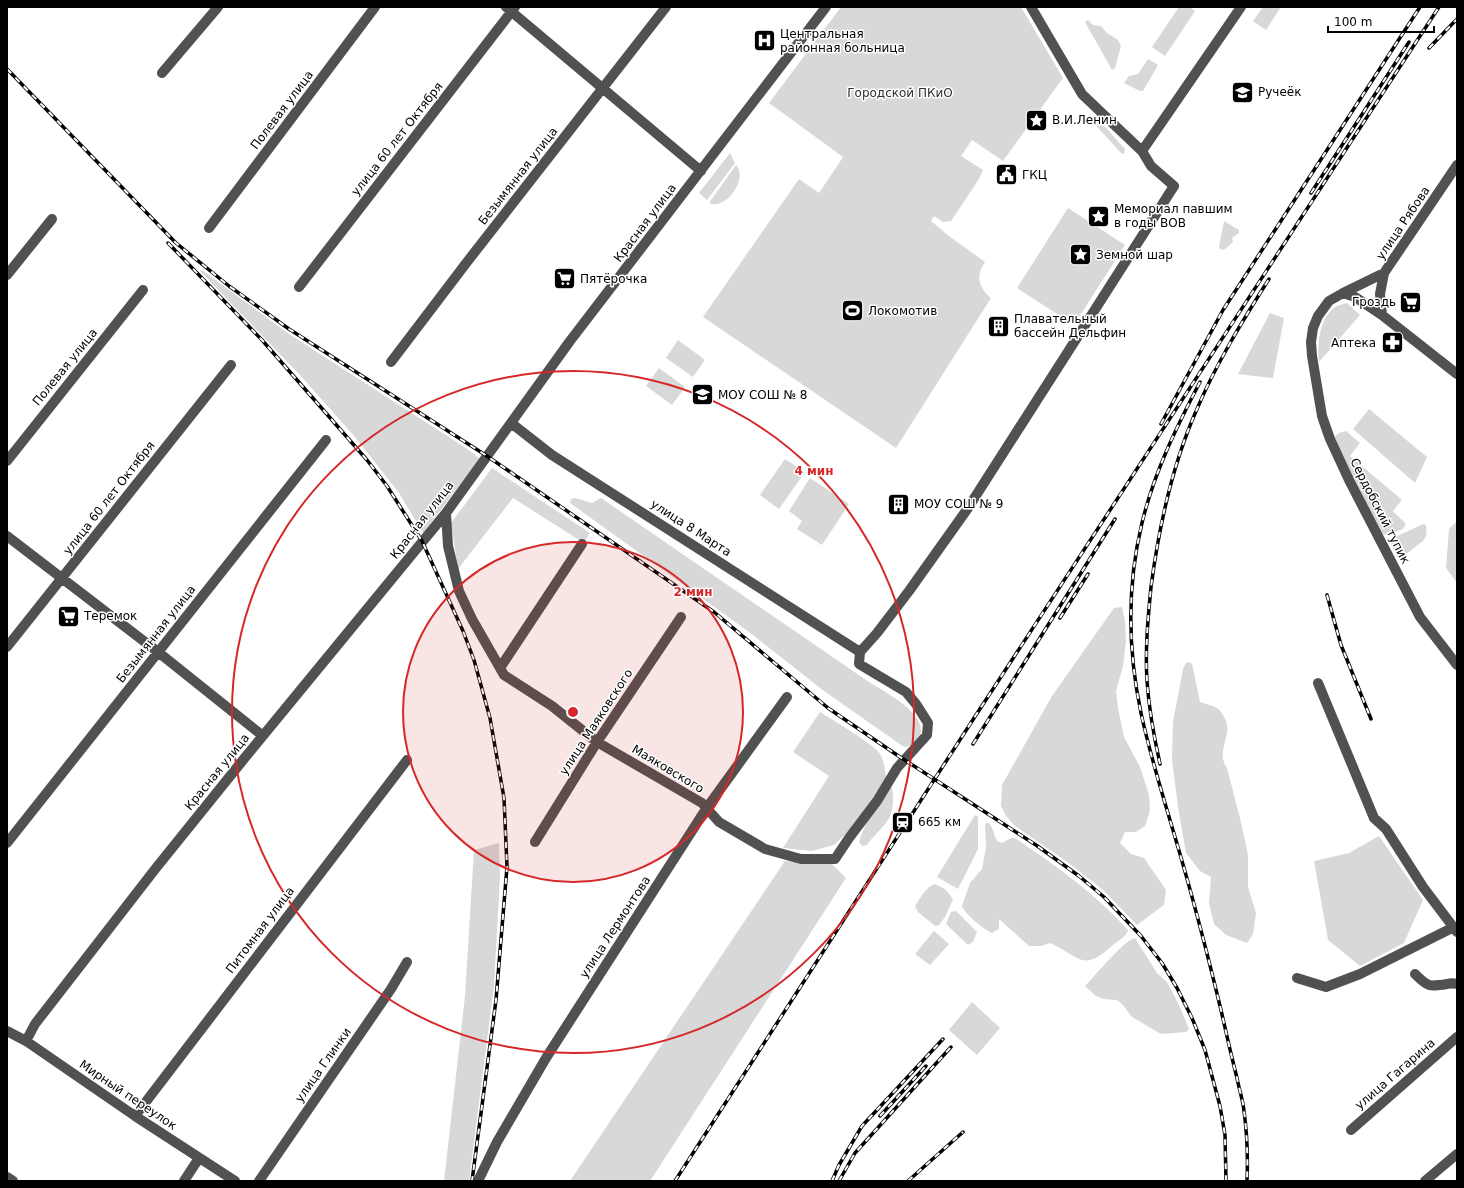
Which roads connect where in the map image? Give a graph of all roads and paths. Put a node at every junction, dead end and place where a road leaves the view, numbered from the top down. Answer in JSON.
{"nodes":[{"id":1,"x":218,"y":7,"type":"edge"},
{"id":2,"x":375,"y":7,"type":"edge"},
{"id":3,"x":666,"y":7,"type":"edge"},
{"id":4,"x":826,"y":7,"type":"edge"},
{"id":5,"x":1031,"y":7,"type":"edge"},
{"id":6,"x":1241,"y":7,"type":"edge"},
{"id":7,"x":511,"y":8,"type":"edge"},
{"id":8,"x":162,"y":73,"type":"dead end"},
{"id":9,"x":603,"y":88,"type":"junction"},
{"id":10,"x":1142,"y":151,"type":"junction"},
{"id":11,"x":1457,"y":165,"type":"edge"},
{"id":12,"x":700,"y":171,"type":"junction"},
{"id":13,"x":52,"y":219,"type":"dead end"},
{"id":14,"x":209,"y":228,"type":"dead end"},
{"id":15,"x":1384,"y":273,"type":"junction"},
{"id":16,"x":7,"y":275,"type":"edge"},
{"id":17,"x":299,"y":287,"type":"dead end"},
{"id":18,"x":143,"y":290,"type":"dead end"},
{"id":19,"x":1343,"y":293,"type":"junction"},
{"id":20,"x":1382,"y":315,"type":"junction"},
{"id":21,"x":1312,"y":356,"type":"joint"},
{"id":22,"x":391,"y":362,"type":"dead end"},
{"id":23,"x":231,"y":365,"type":"dead end"},
{"id":24,"x":1457,"y":373,"type":"edge"},
{"id":25,"x":511,"y":423,"type":"junction"},
{"id":26,"x":326,"y":440,"type":"dead end"},
{"id":27,"x":7,"y":460,"type":"edge"},
{"id":28,"x":446,"y":513,"type":"junction"},
{"id":29,"x":7,"y":536,"type":"edge"},
{"id":30,"x":582,"y":544,"type":"dead end"},
{"id":31,"x":62,"y":579,"type":"junction"},
{"id":32,"x":681,"y":617,"type":"dead end"},
{"id":33,"x":7,"y":647,"type":"edge"},
{"id":34,"x":158,"y":652,"type":"junction"},
{"id":35,"x":860,"y":652,"type":"junction"},
{"id":36,"x":1457,"y":665,"type":"edge"},
{"id":37,"x":500,"y":668,"type":"junction"},
{"id":38,"x":1318,"y":683,"type":"dead end"},
{"id":39,"x":787,"y":697,"type":"dead end"},
{"id":40,"x":263,"y":736,"type":"junction"},
{"id":41,"x":597,"y":742,"type":"junction"},
{"id":42,"x":407,"y":760,"type":"dead end"},
{"id":43,"x":706,"y":809,"type":"junction"},
{"id":44,"x":535,"y":842,"type":"dead end"},
{"id":45,"x":7,"y":844,"type":"edge"},
{"id":46,"x":1455,"y":929,"type":"edge"},
{"id":47,"x":407,"y":962,"type":"dead end"},
{"id":48,"x":1415,"y":974,"type":"dead end"},
{"id":49,"x":1297,"y":978,"type":"dead end"},
{"id":50,"x":1457,"y":984,"type":"edge"},
{"id":51,"x":7,"y":1030,"type":"edge"},
{"id":52,"x":1457,"y":1037,"type":"edge"},
{"id":53,"x":26,"y":1041,"type":"junction"},
{"id":54,"x":135,"y":1116,"type":"junction"},
{"id":55,"x":1351,"y":1130,"type":"dead end"},
{"id":56,"x":1457,"y":1154,"type":"edge"},
{"id":57,"x":199,"y":1158,"type":"junction"},
{"id":58,"x":7,"y":1177,"type":"edge"},
{"id":59,"x":13,"y":1181,"type":"edge"},
{"id":60,"x":184,"y":1181,"type":"edge"},
{"id":61,"x":235,"y":1181,"type":"edge"},
{"id":62,"x":259,"y":1181,"type":"edge"},
{"id":63,"x":478,"y":1181,"type":"edge"},
{"id":64,"x":1425,"y":1181,"type":"edge"}],
"edges":[{"from":1,"to":8,"type":"street"},
{"from":2,"to":14,"type":"street","name":"Полевая улица"},
{"from":3,"to":9,"type":"street","name":"Безымянная улица"},
{"from":4,"to":12,"type":"street","name":"Красная улица"},
{"from":5,"to":10,"type":"street"},
{"from":6,"to":10,"type":"street"},
{"from":7,"to":9,"type":"street"},
{"from":7,"to":17,"type":"street","name":"улица 60 лет Октября"},
{"from":9,"to":12,"type":"street"},
{"from":9,"to":22,"type":"street","name":"Безымянная улица"},
{"from":10,"to":35,"type":"street"},
{"from":11,"to":15,"type":"street","name":"улица Рябова"},
{"from":12,"to":25,"type":"street","name":"Красная улица"},
{"from":13,"to":16,"type":"street"},
{"from":15,"to":19,"type":"street","name":"улица Рябова"},
{"from":15,"to":20,"type":"street"},
{"from":18,"to":27,"type":"street","name":"Полевая улица"},
{"from":19,"to":20,"type":"street"},
{"from":19,"to":21,"type":"street","name":"улица Рябова"},
{"from":20,"to":24,"type":"street"},
{"from":21,"to":36,"type":"street","name":"Сердобский тупик"},
{"from":23,"to":31,"type":"street","name":"улица 60 лет Октября"},
{"from":25,"to":28,"type":"street","name":"Красная улица"},
{"from":25,"to":35,"type":"street","name":"улица 8 Марта"},
{"from":26,"to":34,"type":"street","name":"Безымянная улица"},
{"from":28,"to":37,"type":"street","name":"Маяковского"},
{"from":28,"to":40,"type":"street","name":"Красная улица"},
{"from":29,"to":31,"type":"street"},
{"from":30,"to":37,"type":"street"},
{"from":31,"to":33,"type":"street","name":"улица 60 лет Октября"},
{"from":31,"to":34,"type":"street"},
{"from":32,"to":41,"type":"street","name":"улица Маяковского"},
{"from":34,"to":40,"type":"street"},
{"from":34,"to":45,"type":"street","name":"Безымянная улица"},
{"from":35,"to":43,"type":"street","name":"Маяковского"},
{"from":37,"to":41,"type":"street","name":"Маяковского"},
{"from":38,"to":46,"type":"street"},
{"from":39,"to":43,"type":"street","name":"улица Лермонтова"},
{"from":40,"to":53,"type":"street","name":"Красная улица"},
{"from":41,"to":43,"type":"street","name":"Маяковского"},
{"from":41,"to":44,"type":"street","name":"улица Маяковского"},
{"from":42,"to":54,"type":"street","name":"Питомная улица"},
{"from":43,"to":63,"type":"street","name":"улица Лермонтова"},
{"from":46,"to":49,"type":"street"},
{"from":47,"to":62,"type":"street","name":"улица Глинки"},
{"from":48,"to":50,"type":"street"},
{"from":51,"to":53,"type":"street","name":"Мирный переулок"},
{"from":52,"to":55,"type":"street","name":"улица Гагарина"},
{"from":53,"to":54,"type":"street","name":"Мирный переулок"},
{"from":54,"to":57,"type":"street","name":"Мирный переулок"},
{"from":56,"to":64,"type":"street"},
{"from":57,"to":60,"type":"street"},
{"from":57,"to":61,"type":"street","name":"Мирный переулок"},
{"from":58,"to":59,"type":"street"}]}
